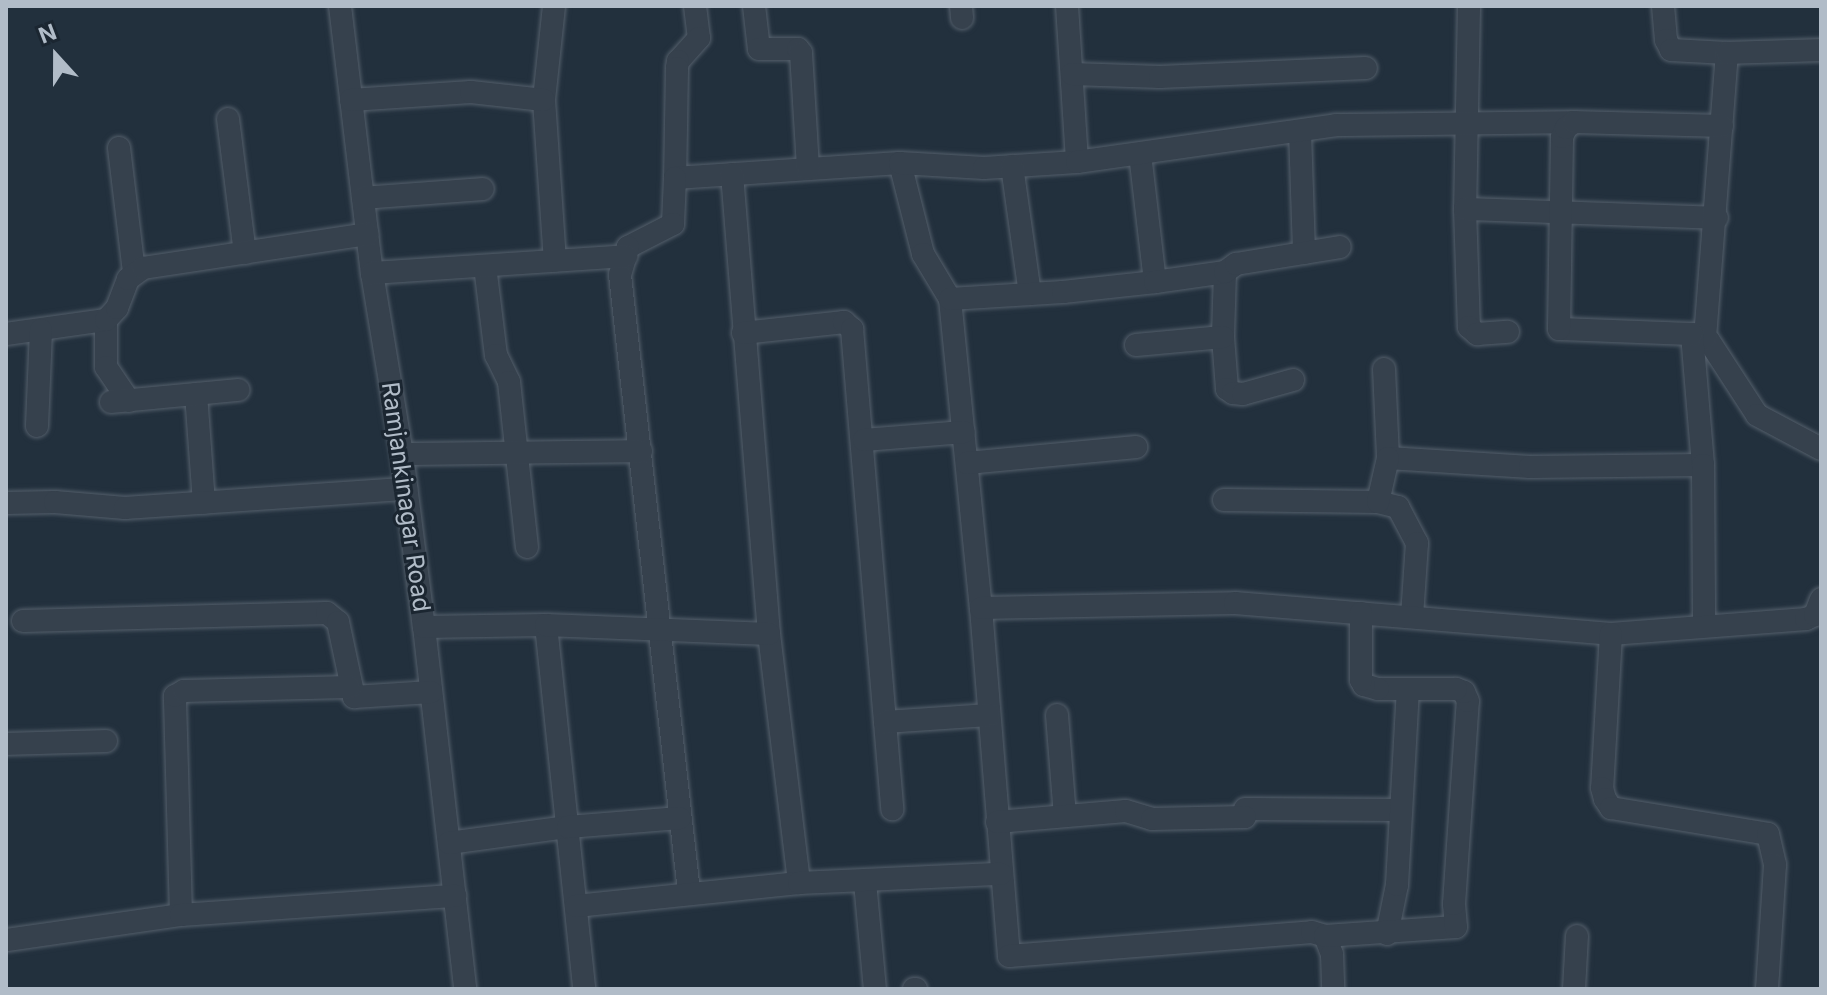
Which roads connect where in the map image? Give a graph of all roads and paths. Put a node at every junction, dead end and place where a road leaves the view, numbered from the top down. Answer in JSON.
{"nodes":[{"id":1,"x":340,"y":6,"type":"edge"},
{"id":2,"x":554,"y":6,"type":"edge"},
{"id":3,"x":695,"y":6,"type":"edge"},
{"id":4,"x":754,"y":6,"type":"edge"},
{"id":5,"x":1067,"y":6,"type":"edge"},
{"id":6,"x":1469,"y":6,"type":"edge"},
{"id":7,"x":1663,"y":6,"type":"edge"},
{"id":8,"x":1821,"y":50,"type":"edge"},
{"id":9,"x":1727,"y":53,"type":"junction"},
{"id":10,"x":1366,"y":68,"type":"dead end"},
{"id":11,"x":1072,"y":74,"type":"junction"},
{"id":12,"x":351,"y":100,"type":"junction"},
{"id":13,"x":544,"y":100,"type":"junction"},
{"id":14,"x":228,"y":119,"type":"dead end"},
{"id":15,"x":1467,"y":121,"type":"junction"},
{"id":16,"x":1574,"y":122,"type":"junction"},
{"id":17,"x":1722,"y":126,"type":"junction"},
{"id":18,"x":1300,"y":131,"type":"junction"},
{"id":19,"x":119,"y":148,"type":"dead end"},
{"id":20,"x":1140,"y":154,"type":"junction"},
{"id":21,"x":1077,"y":162,"type":"junction"},
{"id":22,"x":900,"y":163,"type":"junction"},
{"id":23,"x":1012,"y":166,"type":"junction"},
{"id":24,"x":808,"y":169,"type":"junction"},
{"id":25,"x":732,"y":174,"type":"junction"},
{"id":26,"x":675,"y":178,"type":"junction"},
{"id":27,"x":483,"y":189,"type":"dead end"},
{"id":28,"x":363,"y":198,"type":"junction"},
{"id":29,"x":1465,"y":209,"type":"junction"},
{"id":30,"x":1563,"y":211,"type":"junction"},
{"id":31,"x":1717,"y":218,"type":"junction"},
{"id":32,"x":367,"y":234,"type":"junction"},
{"id":33,"x":1340,"y":247,"type":"dead end"},
{"id":34,"x":245,"y":253,"type":"junction"},
{"id":35,"x":1304,"y":253,"type":"junction"},
{"id":36,"x":626,"y":256,"type":"junction"},
{"id":37,"x":555,"y":261,"type":"junction"},
{"id":38,"x":485,"y":266,"type":"junction"},
{"id":39,"x":134,"y":272,"type":"junction"},
{"id":40,"x":1225,"y":272,"type":"junction"},
{"id":41,"x":372,"y":273,"type":"junction"},
{"id":42,"x":1155,"y":282,"type":"junction"},
{"id":43,"x":1030,"y":294,"type":"junction"},
{"id":44,"x":950,"y":299,"type":"junction"},
{"id":45,"x":106,"y":320,"type":"junction"},
{"id":46,"x":41,"y":330,"type":"junction"},
{"id":47,"x":1508,"y":332,"type":"dead end"},
{"id":48,"x":743,"y":333,"type":"junction"},
{"id":49,"x":6,"y":334,"type":"edge"},
{"id":50,"x":1699,"y":336,"type":"junction"},
{"id":51,"x":1223,"y":337,"type":"junction"},
{"id":52,"x":1136,"y":345,"type":"dead end"},
{"id":53,"x":1384,"y":369,"type":"dead end"},
{"id":54,"x":1293,"y":380,"type":"dead end"},
{"id":55,"x":238,"y":390,"type":"dead end"},
{"id":56,"x":196,"y":394,"type":"junction"},
{"id":57,"x":37,"y":426,"type":"dead end"},
{"id":58,"x":964,"y":432,"type":"junction"},
{"id":59,"x":864,"y":440,"type":"junction"},
{"id":60,"x":1136,"y":447,"type":"dead end"},
{"id":61,"x":1821,"y":449,"type":"edge"},
{"id":62,"x":641,"y":451,"type":"junction"},
{"id":63,"x":517,"y":452,"type":"junction"},
{"id":64,"x":402,"y":454,"type":"junction"},
{"id":65,"x":1388,"y":458,"type":"junction"},
{"id":66,"x":967,"y":463,"type":"junction"},
{"id":67,"x":1703,"y":465,"type":"junction"},
{"id":68,"x":406,"y":489,"type":"junction"},
{"id":69,"x":1224,"y":500,"type":"dead end"},
{"id":70,"x":1378,"y":502,"type":"junction"},
{"id":71,"x":6,"y":503,"type":"edge"},
{"id":72,"x":204,"y":503,"type":"junction"},
{"id":73,"x":527,"y":547,"type":"dead end"},
{"id":74,"x":1821,"y":599,"type":"edge"},
{"id":75,"x":981,"y":608,"type":"junction"},
{"id":76,"x":1361,"y":613,"type":"junction"},
{"id":77,"x":1412,"y":617,"type":"junction"},
{"id":78,"x":23,"y":621,"type":"dead end"},
{"id":79,"x":546,"y":625,"type":"junction"},
{"id":80,"x":1704,"y":626,"type":"junction"},
{"id":81,"x":424,"y":627,"type":"junction"},
{"id":82,"x":660,"y":631,"type":"junction"},
{"id":83,"x":769,"y":634,"type":"junction"},
{"id":84,"x":1611,"y":634,"type":"junction"},
{"id":85,"x":349,"y":687,"type":"junction"},
{"id":86,"x":1408,"y":689,"type":"junction"},
{"id":87,"x":431,"y":692,"type":"junction"},
{"id":88,"x":989,"y":715,"type":"junction"},
{"id":89,"x":1057,"y":715,"type":"dead end"},
{"id":90,"x":885,"y":722,"type":"junction"},
{"id":91,"x":106,"y":741,"type":"dead end"},
{"id":92,"x":6,"y":744,"type":"edge"},
{"id":93,"x":892,"y":809,"type":"dead end"},
{"id":94,"x":1401,"y":810,"type":"junction"},
{"id":95,"x":1065,"y":816,"type":"junction"},
{"id":96,"x":680,"y":818,"type":"junction"},
{"id":97,"x":997,"y":822,"type":"junction"},
{"id":98,"x":568,"y":827,"type":"junction"},
{"id":99,"x":449,"y":843,"type":"junction"},
{"id":100,"x":1001,"y":874,"type":"junction"},
{"id":101,"x":865,"y":882,"type":"junction"},
{"id":102,"x":799,"y":883,"type":"junction"},
{"id":103,"x":689,"y":892,"type":"junction"},
{"id":104,"x":455,"y":896,"type":"junction"},
{"id":105,"x":576,"y":906,"type":"junction"},
{"id":106,"x":181,"y":915,"type":"junction"},
{"id":107,"x":1387,"y":934,"type":"junction"},
{"id":108,"x":1325,"y":936,"type":"junction"},
{"id":109,"x":1577,"y":936,"type":"dead end"},
{"id":110,"x":7,"y":940,"type":"edge"},
{"id":111,"x":465,"y":989,"type":"edge"},
{"id":112,"x":584,"y":989,"type":"edge"},
{"id":113,"x":875,"y":989,"type":"edge"},
{"id":114,"x":1333,"y":989,"type":"edge"},
{"id":115,"x":1574,"y":989,"type":"edge"},
{"id":116,"x":1767,"y":989,"type":"edge"}],
"edges":[{"from":1,"to":12,"type":"street","name":"Ramjankinagar Road"},
{"from":2,"to":13,"type":"street"},
{"from":3,"to":26,"type":"street"},
{"from":4,"to":24,"type":"street"},
{"from":5,"to":11,"type":"street"},
{"from":6,"to":15,"type":"street"},
{"from":7,"to":9,"type":"street"},
{"from":8,"to":9,"type":"street"},
{"from":9,"to":17,"type":"street"},
{"from":10,"to":11,"type":"street"},
{"from":11,"to":21,"type":"street"},
{"from":12,"to":13,"type":"street"},
{"from":12,"to":28,"type":"street","name":"Ramjankinagar Road"},
{"from":13,"to":37,"type":"street"},
{"from":14,"to":34,"type":"street"},
{"from":15,"to":16,"type":"street"},
{"from":15,"to":18,"type":"street"},
{"from":15,"to":29,"type":"street"},
{"from":16,"to":17,"type":"street"},
{"from":16,"to":30,"type":"street"},
{"from":17,"to":31,"type":"street"},
{"from":18,"to":20,"type":"street"},
{"from":18,"to":35,"type":"street"},
{"from":19,"to":39,"type":"street"},
{"from":20,"to":21,"type":"street"},
{"from":20,"to":42,"type":"street"},
{"from":21,"to":23,"type":"street"},
{"from":22,"to":23,"type":"street"},
{"from":22,"to":24,"type":"street"},
{"from":22,"to":44,"type":"street"},
{"from":23,"to":43,"type":"street"},
{"from":24,"to":25,"type":"street"},
{"from":25,"to":26,"type":"street"},
{"from":25,"to":48,"type":"street"},
{"from":26,"to":36,"type":"street"},
{"from":27,"to":28,"type":"street"},
{"from":28,"to":32,"type":"street","name":"Ramjankinagar Road"},
{"from":29,"to":30,"type":"street"},
{"from":29,"to":47,"type":"street"},
{"from":30,"to":31,"type":"street"},
{"from":30,"to":50,"type":"street"},
{"from":31,"to":50,"type":"street"},
{"from":32,"to":34,"type":"street"},
{"from":32,"to":41,"type":"street","name":"Ramjankinagar Road"},
{"from":33,"to":35,"type":"street"},
{"from":34,"to":39,"type":"street"},
{"from":35,"to":40,"type":"street"},
{"from":36,"to":37,"type":"street"},
{"from":36,"to":62,"type":"street"},
{"from":37,"to":38,"type":"street"},
{"from":38,"to":41,"type":"street"},
{"from":38,"to":63,"type":"street"},
{"from":39,"to":45,"type":"street"},
{"from":40,"to":42,"type":"street"},
{"from":40,"to":51,"type":"street"},
{"from":41,"to":64,"type":"street","name":"Ramjankinagar Road"},
{"from":42,"to":43,"type":"street"},
{"from":43,"to":44,"type":"street"},
{"from":44,"to":58,"type":"street"},
{"from":45,"to":46,"type":"street"},
{"from":45,"to":56,"type":"street"},
{"from":46,"to":49,"type":"street"},
{"from":46,"to":57,"type":"street"},
{"from":48,"to":59,"type":"street"},
{"from":48,"to":83,"type":"street"},
{"from":50,"to":61,"type":"street"},
{"from":50,"to":67,"type":"street"},
{"from":51,"to":52,"type":"street"},
{"from":51,"to":54,"type":"street"},
{"from":53,"to":65,"type":"street"},
{"from":55,"to":56,"type":"street"},
{"from":56,"to":72,"type":"street"},
{"from":58,"to":59,"type":"street"},
{"from":58,"to":66,"type":"street"},
{"from":59,"to":90,"type":"street"},
{"from":60,"to":66,"type":"street"},
{"from":62,"to":63,"type":"street"},
{"from":62,"to":82,"type":"street"},
{"from":63,"to":64,"type":"street"},
{"from":63,"to":73,"type":"street"},
{"from":64,"to":68,"type":"street","name":"Ramjankinagar Road"},
{"from":65,"to":67,"type":"street"},
{"from":65,"to":70,"type":"street"},
{"from":66,"to":75,"type":"street"},
{"from":67,"to":80,"type":"street"},
{"from":68,"to":72,"type":"street"},
{"from":68,"to":81,"type":"street","name":"Ramjankinagar Road"},
{"from":69,"to":70,"type":"street"},
{"from":70,"to":77,"type":"street"},
{"from":71,"to":72,"type":"street"},
{"from":74,"to":80,"type":"street"},
{"from":75,"to":76,"type":"street"},
{"from":75,"to":88,"type":"street"},
{"from":76,"to":77,"type":"street"},
{"from":76,"to":86,"type":"street"},
{"from":77,"to":84,"type":"street"},
{"from":78,"to":85,"type":"street"},
{"from":79,"to":81,"type":"street"},
{"from":79,"to":82,"type":"street"},
{"from":79,"to":98,"type":"street"},
{"from":80,"to":84,"type":"street"},
{"from":81,"to":87,"type":"street","name":"Ramjankinagar Road"},
{"from":82,"to":83,"type":"street"},
{"from":82,"to":96,"type":"street"},
{"from":83,"to":102,"type":"street"},
{"from":84,"to":116,"type":"street"},
{"from":85,"to":87,"type":"street"},
{"from":85,"to":106,"type":"street"},
{"from":86,"to":94,"type":"street"},
{"from":86,"to":107,"type":"street"},
{"from":87,"to":99,"type":"street","name":"Ramjankinagar Road"},
{"from":88,"to":90,"type":"street"},
{"from":88,"to":97,"type":"street"},
{"from":89,"to":95,"type":"street"},
{"from":90,"to":93,"type":"street"},
{"from":91,"to":92,"type":"street"},
{"from":94,"to":95,"type":"street"},
{"from":94,"to":107,"type":"street"},
{"from":95,"to":97,"type":"street"},
{"from":96,"to":98,"type":"street"},
{"from":96,"to":103,"type":"street"},
{"from":97,"to":100,"type":"street"},
{"from":98,"to":99,"type":"street"},
{"from":98,"to":105,"type":"street"},
{"from":99,"to":104,"type":"street","name":"Ramjankinagar Road"},
{"from":100,"to":101,"type":"street"},
{"from":100,"to":108,"type":"street"},
{"from":101,"to":102,"type":"street"},
{"from":101,"to":113,"type":"street"},
{"from":102,"to":103,"type":"street"},
{"from":103,"to":105,"type":"street"},
{"from":104,"to":106,"type":"street"},
{"from":104,"to":111,"type":"street","name":"Ramjankinagar Road"},
{"from":105,"to":112,"type":"street"},
{"from":106,"to":110,"type":"street"},
{"from":107,"to":108,"type":"street"},
{"from":108,"to":114,"type":"street"},
{"from":109,"to":115,"type":"street"}]}
